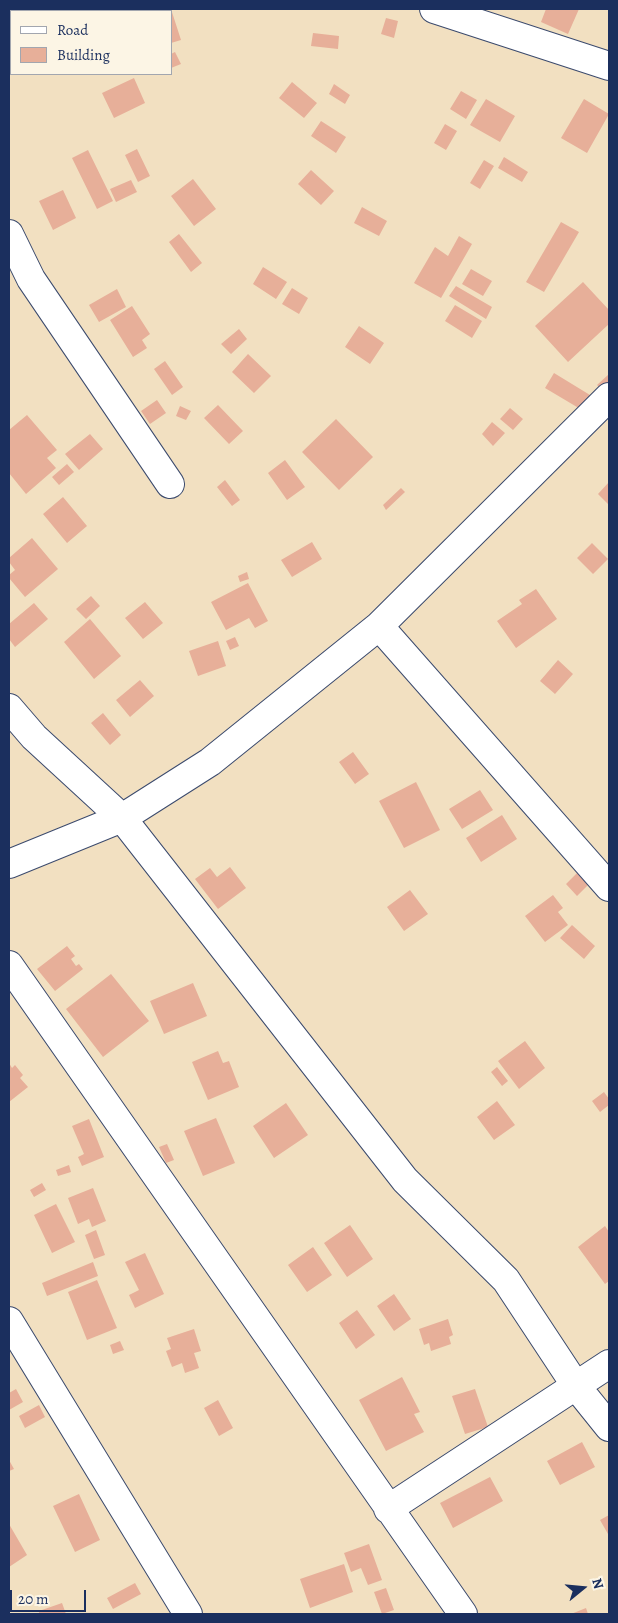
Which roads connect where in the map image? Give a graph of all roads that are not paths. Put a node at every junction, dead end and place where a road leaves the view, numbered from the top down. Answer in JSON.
{"nodes":[{"id":1,"x":434,"y":9,"type":"edge"},
{"id":2,"x":609,"y":66,"type":"edge"},
{"id":3,"x":9,"y":234,"type":"edge"},
{"id":4,"x":609,"y":397,"type":"edge"},
{"id":5,"x":170,"y":484,"type":"dead end"},
{"id":6,"x":379,"y":626,"type":"junction"},
{"id":7,"x":9,"y":708,"type":"edge"},
{"id":8,"x":122,"y":818,"type":"junction"},
{"id":9,"x":9,"y":864,"type":"edge"},
{"id":10,"x":609,"y":886,"type":"edge"},
{"id":11,"x":9,"y":966,"type":"edge"},
{"id":12,"x":9,"y":1321,"type":"edge"},
{"id":13,"x":609,"y":1364,"type":"edge"},
{"id":14,"x":576,"y":1386,"type":"junction"},
{"id":15,"x":609,"y":1427,"type":"edge"},
{"id":16,"x":388,"y":1509,"type":"junction"},
{"id":17,"x":188,"y":1614,"type":"edge"},
{"id":18,"x":463,"y":1614,"type":"edge"}],
"edges":[{"from":1,"to":2,"type":"street"},
{"from":3,"to":5,"type":"street"},
{"from":4,"to":6,"type":"street"},
{"from":6,"to":8,"type":"street"},
{"from":6,"to":10,"type":"street"},
{"from":7,"to":8,"type":"street"},
{"from":8,"to":9,"type":"street"},
{"from":8,"to":14,"type":"street"},
{"from":11,"to":16,"type":"street"},
{"from":12,"to":17,"type":"street"},
{"from":13,"to":14,"type":"street"},
{"from":14,"to":15,"type":"street"},
{"from":14,"to":16,"type":"street"},
{"from":16,"to":18,"type":"street"}]}
